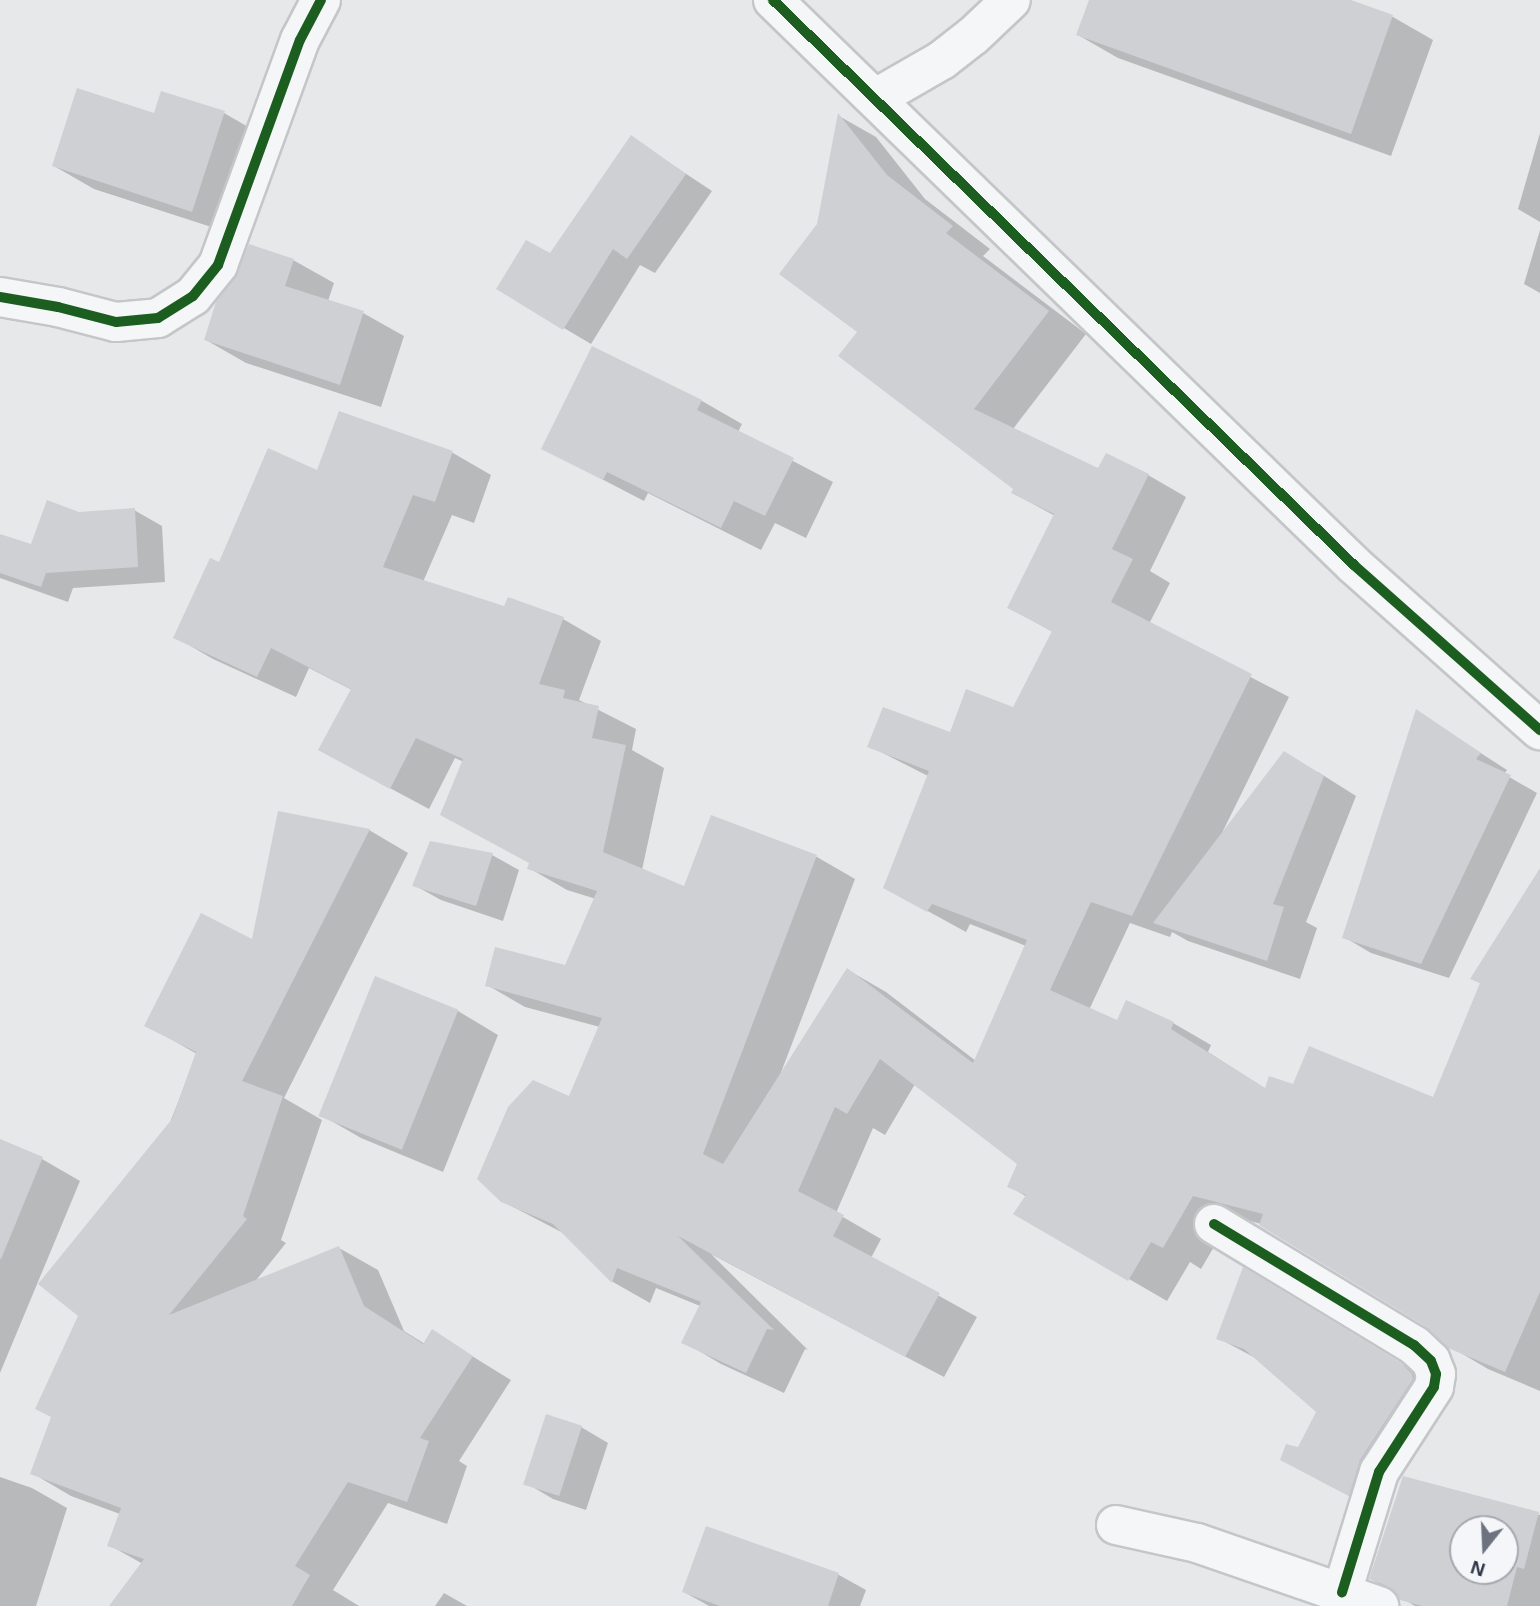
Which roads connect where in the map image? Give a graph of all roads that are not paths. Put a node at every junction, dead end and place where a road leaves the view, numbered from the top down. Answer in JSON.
{"nodes":[{"id":1,"x":321,"y":0,"type":"edge"},
{"id":2,"x":773,"y":0,"type":"edge"},
{"id":3,"x":1011,"y":0,"type":"edge"},
{"id":4,"x":876,"y":98,"type":"junction"},
{"id":5,"x":0,"y":297,"type":"edge"},
{"id":6,"x":1540,"y":730,"type":"edge"},
{"id":7,"x":1214,"y":1224,"type":"dead end"},
{"id":8,"x":1116,"y":1525,"type":"dead end"},
{"id":9,"x":1342,"y":1592,"type":"junction"},
{"id":10,"x":1379,"y":1606,"type":"edge"}],
"edges":[{"from":1,"to":5,"type":"street"},
{"from":2,"to":4,"type":"street"},
{"from":3,"to":4,"type":"street"},
{"from":4,"to":6,"type":"street"},
{"from":7,"to":9,"type":"street"},
{"from":8,"to":9,"type":"street"},
{"from":9,"to":10,"type":"street"}]}
